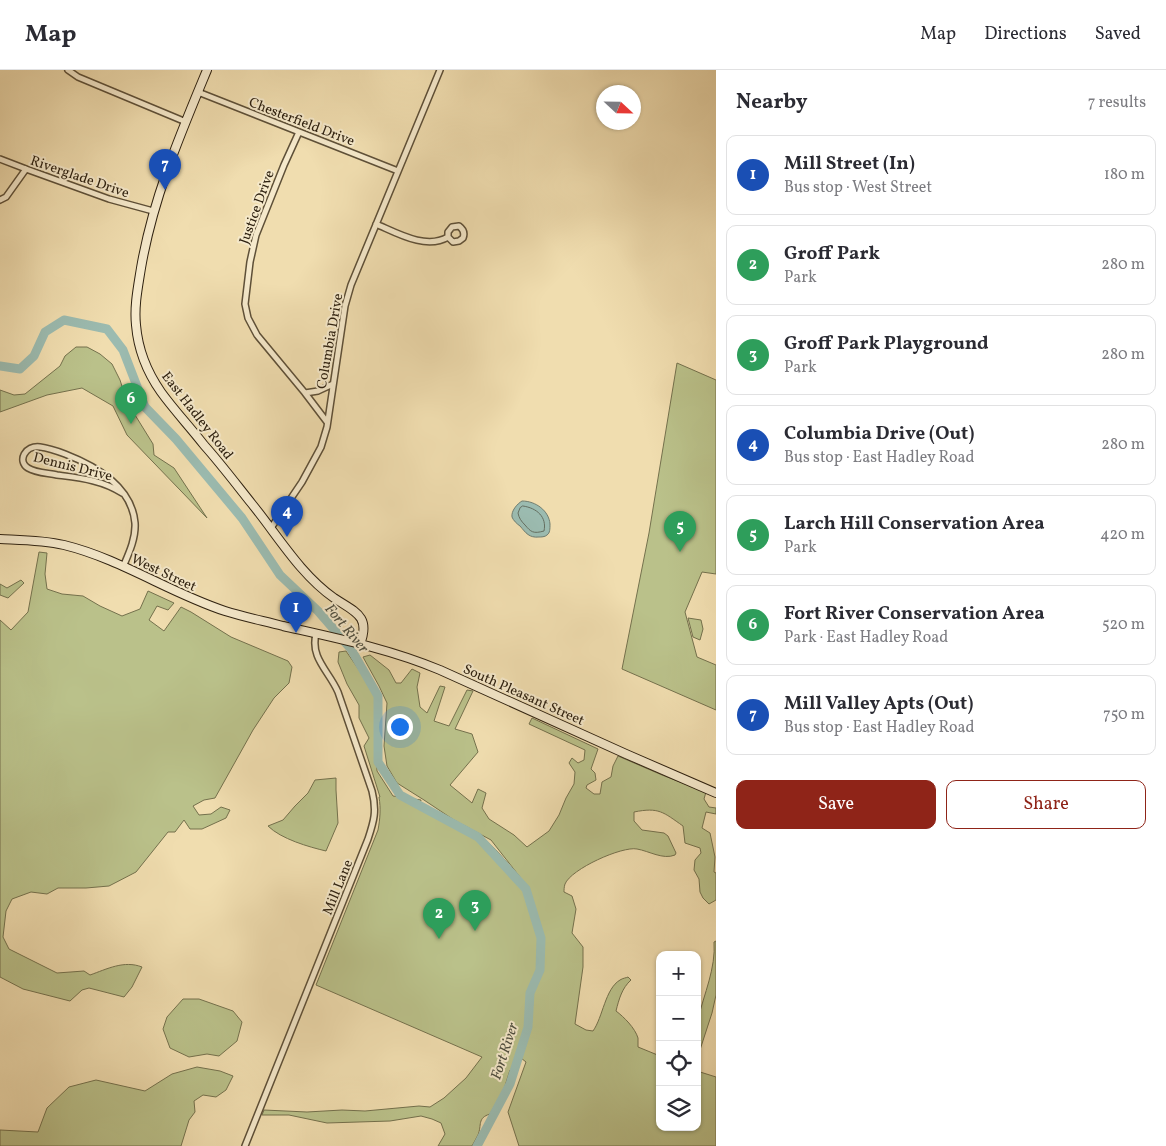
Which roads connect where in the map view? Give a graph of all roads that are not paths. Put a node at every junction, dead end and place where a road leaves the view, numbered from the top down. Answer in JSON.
{"nodes":[{"id":1,"x":68,"y":70,"type":"edge"},
{"id":2,"x":207,"y":70,"type":"edge"},
{"id":3,"x":440,"y":70,"type":"edge"},
{"id":4,"x":198,"y":92,"type":"junction"},
{"id":5,"x":186,"y":122,"type":"junction"},
{"id":6,"x":299,"y":132,"type":"junction"},
{"id":7,"x":0,"y":158,"type":"edge"},
{"id":8,"x":26,"y":169,"type":"junction"},
{"id":9,"x":398,"y":171,"type":"junction"},
{"id":10,"x":0,"y":200,"type":"edge"},
{"id":11,"x":153,"y":211,"type":"junction"},
{"id":12,"x":376,"y":224,"type":"junction"},
{"id":13,"x":448,"y":238,"type":"dead end"},
{"id":14,"x":333,"y":384,"type":"junction"},
{"id":15,"x":305,"y":393,"type":"junction"},
{"id":16,"x":327,"y":422,"type":"junction"},
{"id":17,"x":122,"y":493,"type":"junction"},
{"id":18,"x":271,"y":528,"type":"junction"},
{"id":19,"x":0,"y":540,"type":"edge"},
{"id":20,"x":123,"y":567,"type":"junction"},
{"id":21,"x":316,"y":634,"type":"junction"},
{"id":22,"x":357,"y":643,"type":"junction"},
{"id":23,"x":716,"y":793,"type":"edge"},
{"id":24,"x":245,"y":1146,"type":"edge"}],
"edges":[{"from":1,"to":5,"type":"street"},
{"from":2,"to":4,"type":"main road","name":"East Hadley Road"},
{"from":3,"to":9,"type":"street","name":"Columbia Drive"},
{"from":4,"to":5,"type":"main road","name":"East Hadley Road"},
{"from":4,"to":6,"type":"street","name":"Chesterfield Drive"},
{"from":5,"to":11,"type":"main road","name":"East Hadley Road"},
{"from":6,"to":9,"type":"street","name":"Chesterfield Drive"},
{"from":6,"to":15,"type":"street","name":"Justice Drive"},
{"from":7,"to":8,"type":"street","name":"Riverglade Drive"},
{"from":8,"to":10,"type":"street"},
{"from":8,"to":11,"type":"street","name":"Riverglade Drive"},
{"from":9,"to":12,"type":"street","name":"Columbia Drive"},
{"from":11,"to":18,"type":"main road","name":"East Hadley Road"},
{"from":12,"to":13,"type":"street"},
{"from":12,"to":14,"type":"street","name":"Columbia Drive"},
{"from":14,"to":15,"type":"street"},
{"from":14,"to":16,"type":"street","name":"Columbia Drive"},
{"from":15,"to":16,"type":"street","name":"Justice Drive"},
{"from":16,"to":18,"type":"street","name":"Columbia Drive"},
{"from":17,"to":17,"type":"street","name":"Dennis Drive"},
{"from":17,"to":20,"type":"street","name":"Dennis Drive"},
{"from":18,"to":22,"type":"main road","name":"East Hadley Road"},
{"from":19,"to":20,"type":"main road","name":"West Street"},
{"from":20,"to":21,"type":"main road","name":"West Street"},
{"from":21,"to":22,"type":"main road","name":"South Pleasant Street"},
{"from":21,"to":24,"type":"street","name":"Mill Lane"},
{"from":22,"to":23,"type":"main road","name":"South Pleasant Street"}]}
